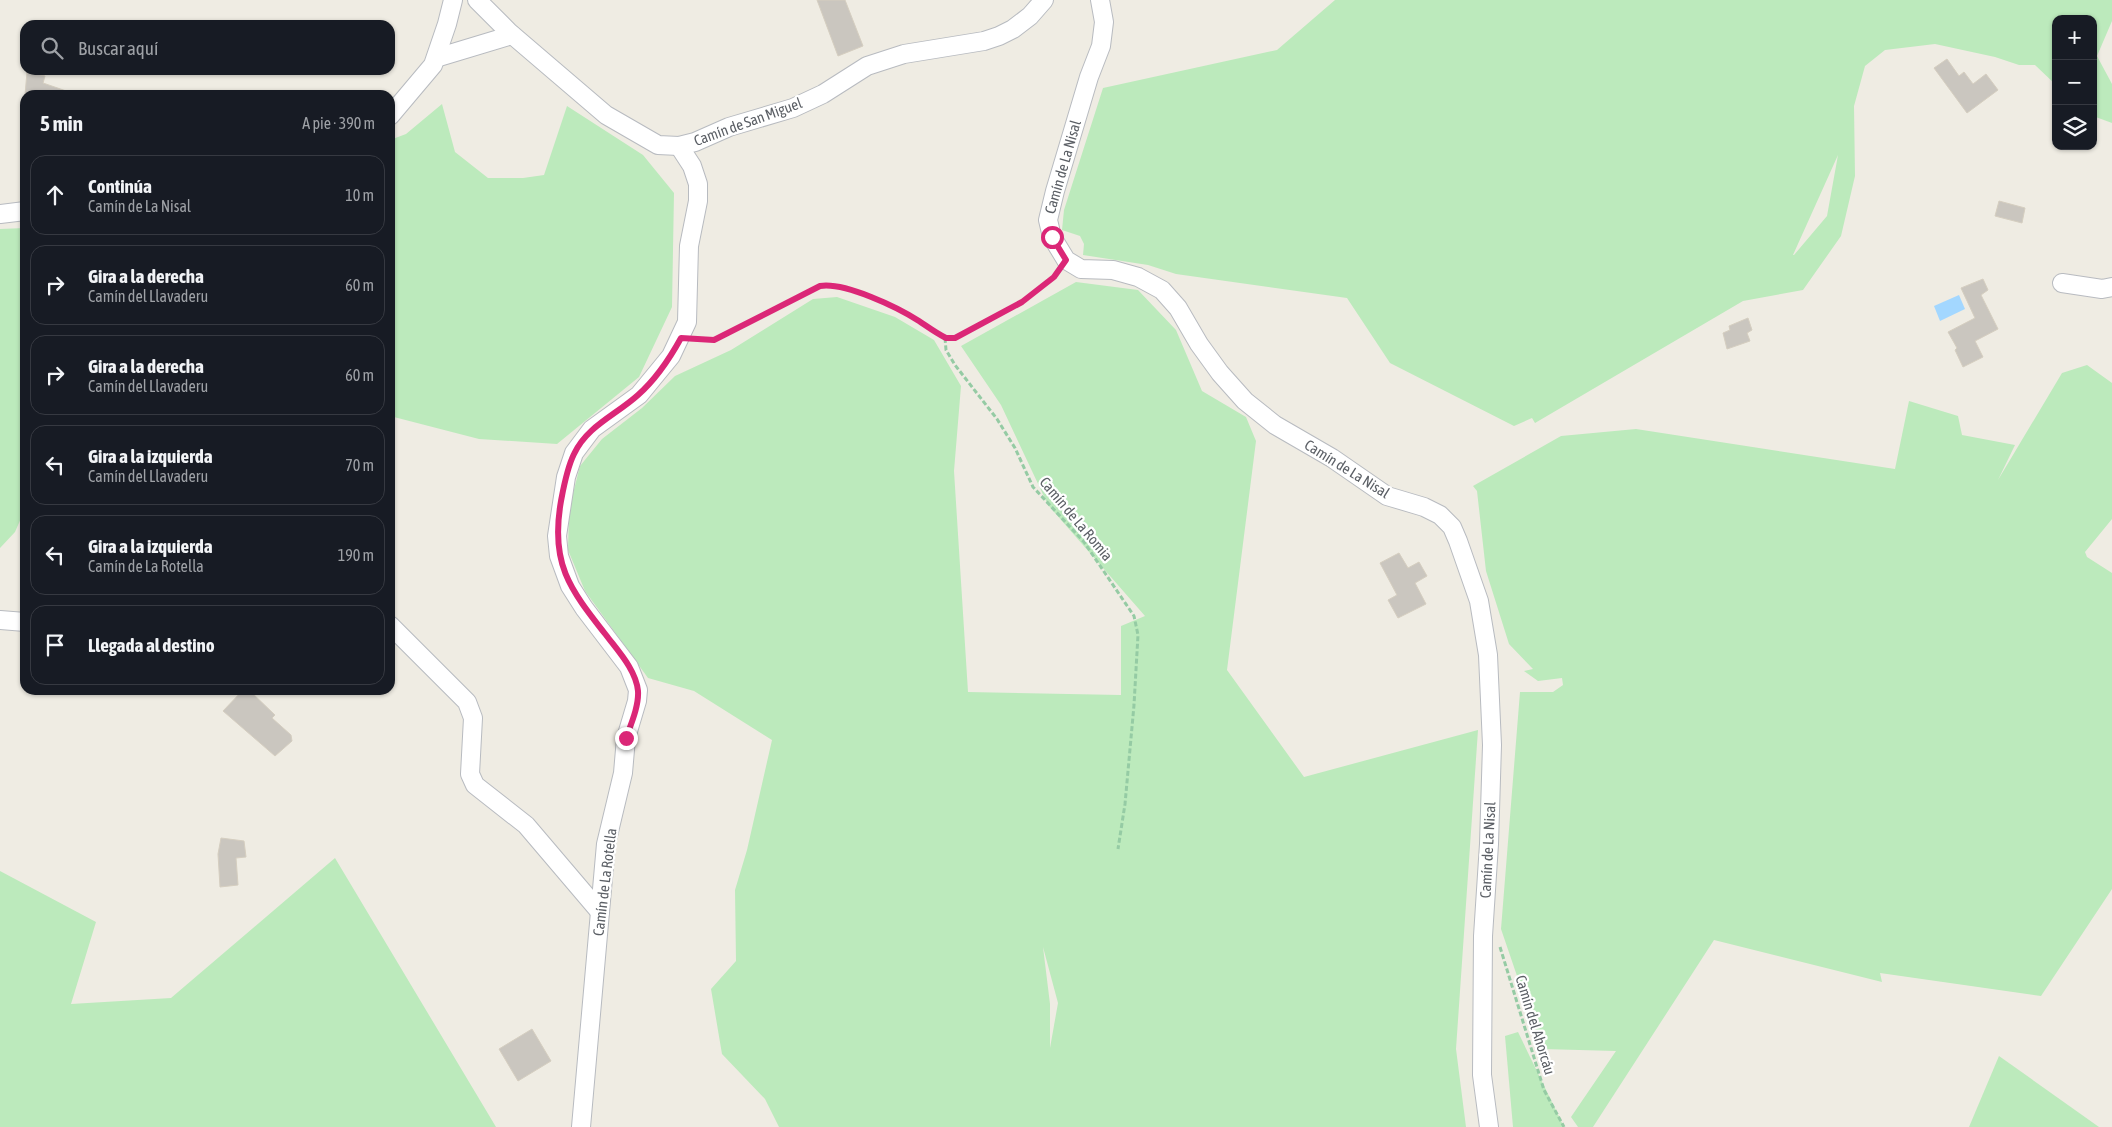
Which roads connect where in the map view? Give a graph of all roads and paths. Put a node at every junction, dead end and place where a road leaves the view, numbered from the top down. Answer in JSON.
{"nodes":[{"id":1,"x":453,"y":0,"type":"edge"},
{"id":2,"x":477,"y":0,"type":"edge"},
{"id":3,"x":1044,"y":0,"type":"edge"},
{"id":4,"x":1100,"y":0,"type":"edge"},
{"id":5,"x":512,"y":35,"type":"junction"},
{"id":6,"x":436,"y":58,"type":"junction"},
{"id":7,"x":395,"y":110,"type":"edge"},
{"id":8,"x":679,"y":146,"type":"junction"},
{"id":9,"x":20,"y":212,"type":"edge"},
{"id":10,"x":0,"y":214,"type":"edge"},
{"id":11,"x":1066,"y":260,"type":"junction"},
{"id":12,"x":2062,"y":283,"type":"dead end"},
{"id":13,"x":2112,"y":287,"type":"edge"},
{"id":14,"x":681,"y":338,"type":"junction"},
{"id":15,"x":946,"y":338,"type":"junction"},
{"id":16,"x":0,"y":620,"type":"edge"},
{"id":17,"x":20,"y":622,"type":"edge"},
{"id":18,"x":395,"y":630,"type":"edge"},
{"id":19,"x":1118,"y":849,"type":"dead end"},
{"id":20,"x":600,"y":912,"type":"junction"},
{"id":21,"x":1483,"y":936,"type":"junction"},
{"id":22,"x":582,"y":1127,"type":"edge"},
{"id":23,"x":1489,"y":1127,"type":"edge"},
{"id":24,"x":1564,"y":1127,"type":"edge"}],
"edges":[{"from":1,"to":6,"type":"street"},
{"from":2,"to":5,"type":"street","name":"Camín de San Miguel"},
{"from":3,"to":8,"type":"street","name":"Camín de San Miguel"},
{"from":4,"to":11,"type":"street","name":"Camín de La Nisal"},
{"from":5,"to":6,"type":"street"},
{"from":5,"to":8,"type":"street","name":"Camín de San Miguel"},
{"from":6,"to":7,"type":"street"},
{"from":8,"to":14,"type":"street","name":"Camín de La Rotella"},
{"from":9,"to":10,"type":"street"},
{"from":11,"to":15,"type":"path"},
{"from":11,"to":21,"type":"street","name":"Camín de La Nisal"},
{"from":12,"to":13,"type":"street"},
{"from":14,"to":15,"type":"path"},
{"from":14,"to":20,"type":"street","name":"Camín de La Rotella"},
{"from":15,"to":19,"type":"path","name":"Camín de La Romia"},
{"from":16,"to":17,"type":"street"},
{"from":18,"to":20,"type":"street"},
{"from":20,"to":22,"type":"street","name":"Camín de La Rotella"},
{"from":21,"to":23,"type":"street","name":"Camín de La Nisal"},
{"from":21,"to":24,"type":"path","name":"Camín del Ahorcáu"}]}
